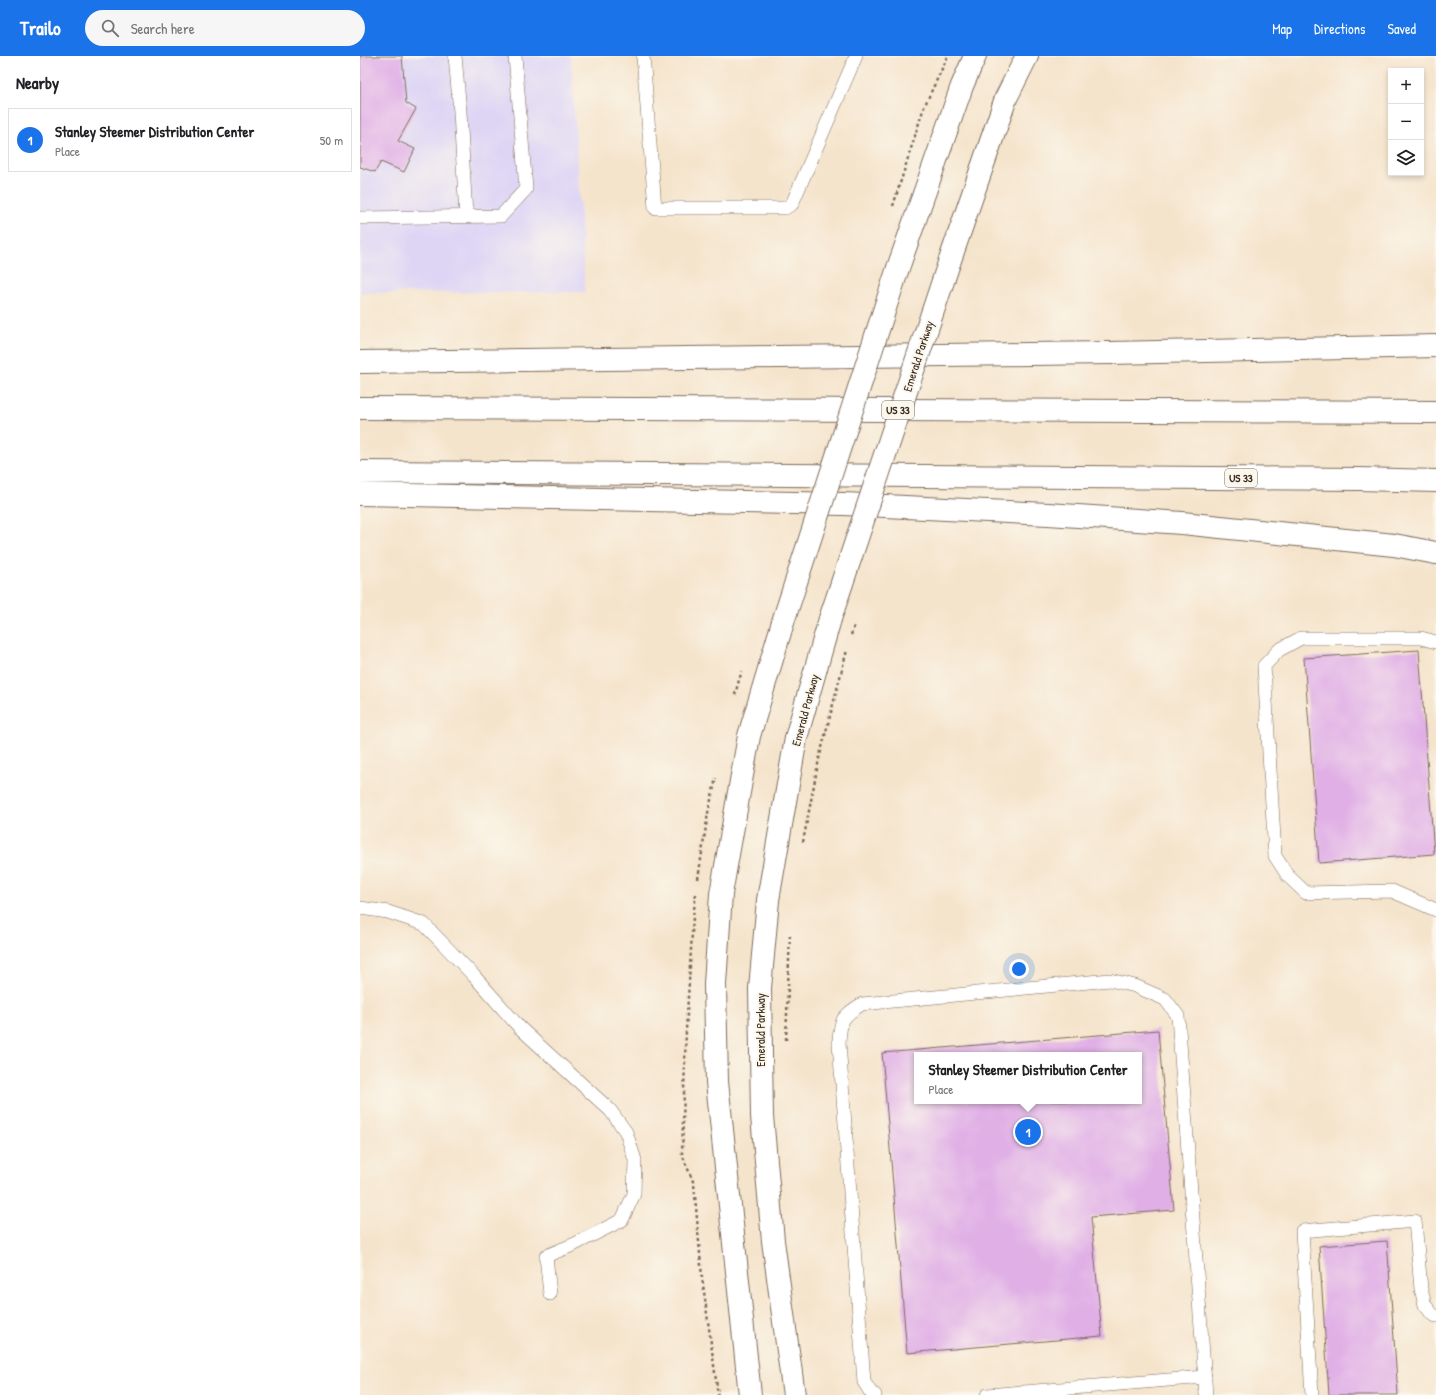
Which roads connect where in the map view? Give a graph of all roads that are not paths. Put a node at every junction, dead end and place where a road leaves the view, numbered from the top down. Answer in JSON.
{"nodes":[{"id":1,"x":455,"y":56,"type":"edge"},
{"id":2,"x":515,"y":56,"type":"edge"},
{"id":3,"x":643,"y":56,"type":"edge"},
{"id":4,"x":856,"y":56,"type":"edge"},
{"id":5,"x":975,"y":56,"type":"edge"},
{"id":6,"x":1027,"y":56,"type":"edge"},
{"id":7,"x":466,"y":216,"type":"junction"},
{"id":8,"x":360,"y":218,"type":"edge"},
{"id":9,"x":1436,"y":346,"type":"edge"},
{"id":10,"x":360,"y":362,"type":"edge"},
{"id":11,"x":360,"y":408,"type":"edge"},
{"id":12,"x":1436,"y":412,"type":"edge"},
{"id":13,"x":360,"y":472,"type":"edge"},
{"id":14,"x":1436,"y":481,"type":"edge"},
{"id":15,"x":360,"y":494,"type":"edge"},
{"id":16,"x":1436,"y":553,"type":"edge"},
{"id":17,"x":1436,"y":642,"type":"edge"},
{"id":18,"x":360,"y":908,"type":"edge"},
{"id":19,"x":1436,"y":910,"type":"edge"},
{"id":20,"x":550,"y":1294,"type":"dead end"},
{"id":21,"x":1436,"y":1316,"type":"edge"},
{"id":22,"x":1205,"y":1377,"type":"junction"},
{"id":23,"x":750,"y":1395,"type":"edge"},
{"id":24,"x":794,"y":1395,"type":"edge"},
{"id":25,"x":875,"y":1395,"type":"edge"},
{"id":26,"x":987,"y":1395,"type":"edge"},
{"id":27,"x":1206,"y":1395,"type":"edge"},
{"id":28,"x":1312,"y":1395,"type":"edge"}],
"edges":[{"from":1,"to":7,"type":"lane"},
{"from":2,"to":7,"type":"lane"},
{"from":3,"to":4,"type":"lane"},
{"from":5,"to":23,"type":"main road","bridge":true},
{"from":6,"to":24,"type":"main road","name":"Emerald Parkway","bridge":true},
{"from":7,"to":8,"type":"lane"},
{"from":9,"to":10,"type":"main road"},
{"from":11,"to":12,"type":"main road","number":"US 33"},
{"from":13,"to":14,"type":"main road","number":"US 33"},
{"from":15,"to":16,"type":"main road"},
{"from":17,"to":19,"type":"lane"},
{"from":18,"to":20,"type":"lane"},
{"from":21,"to":28,"type":"lane"},
{"from":22,"to":25,"type":"lane"},
{"from":22,"to":26,"type":"lane"},
{"from":22,"to":27,"type":"lane"}]}
